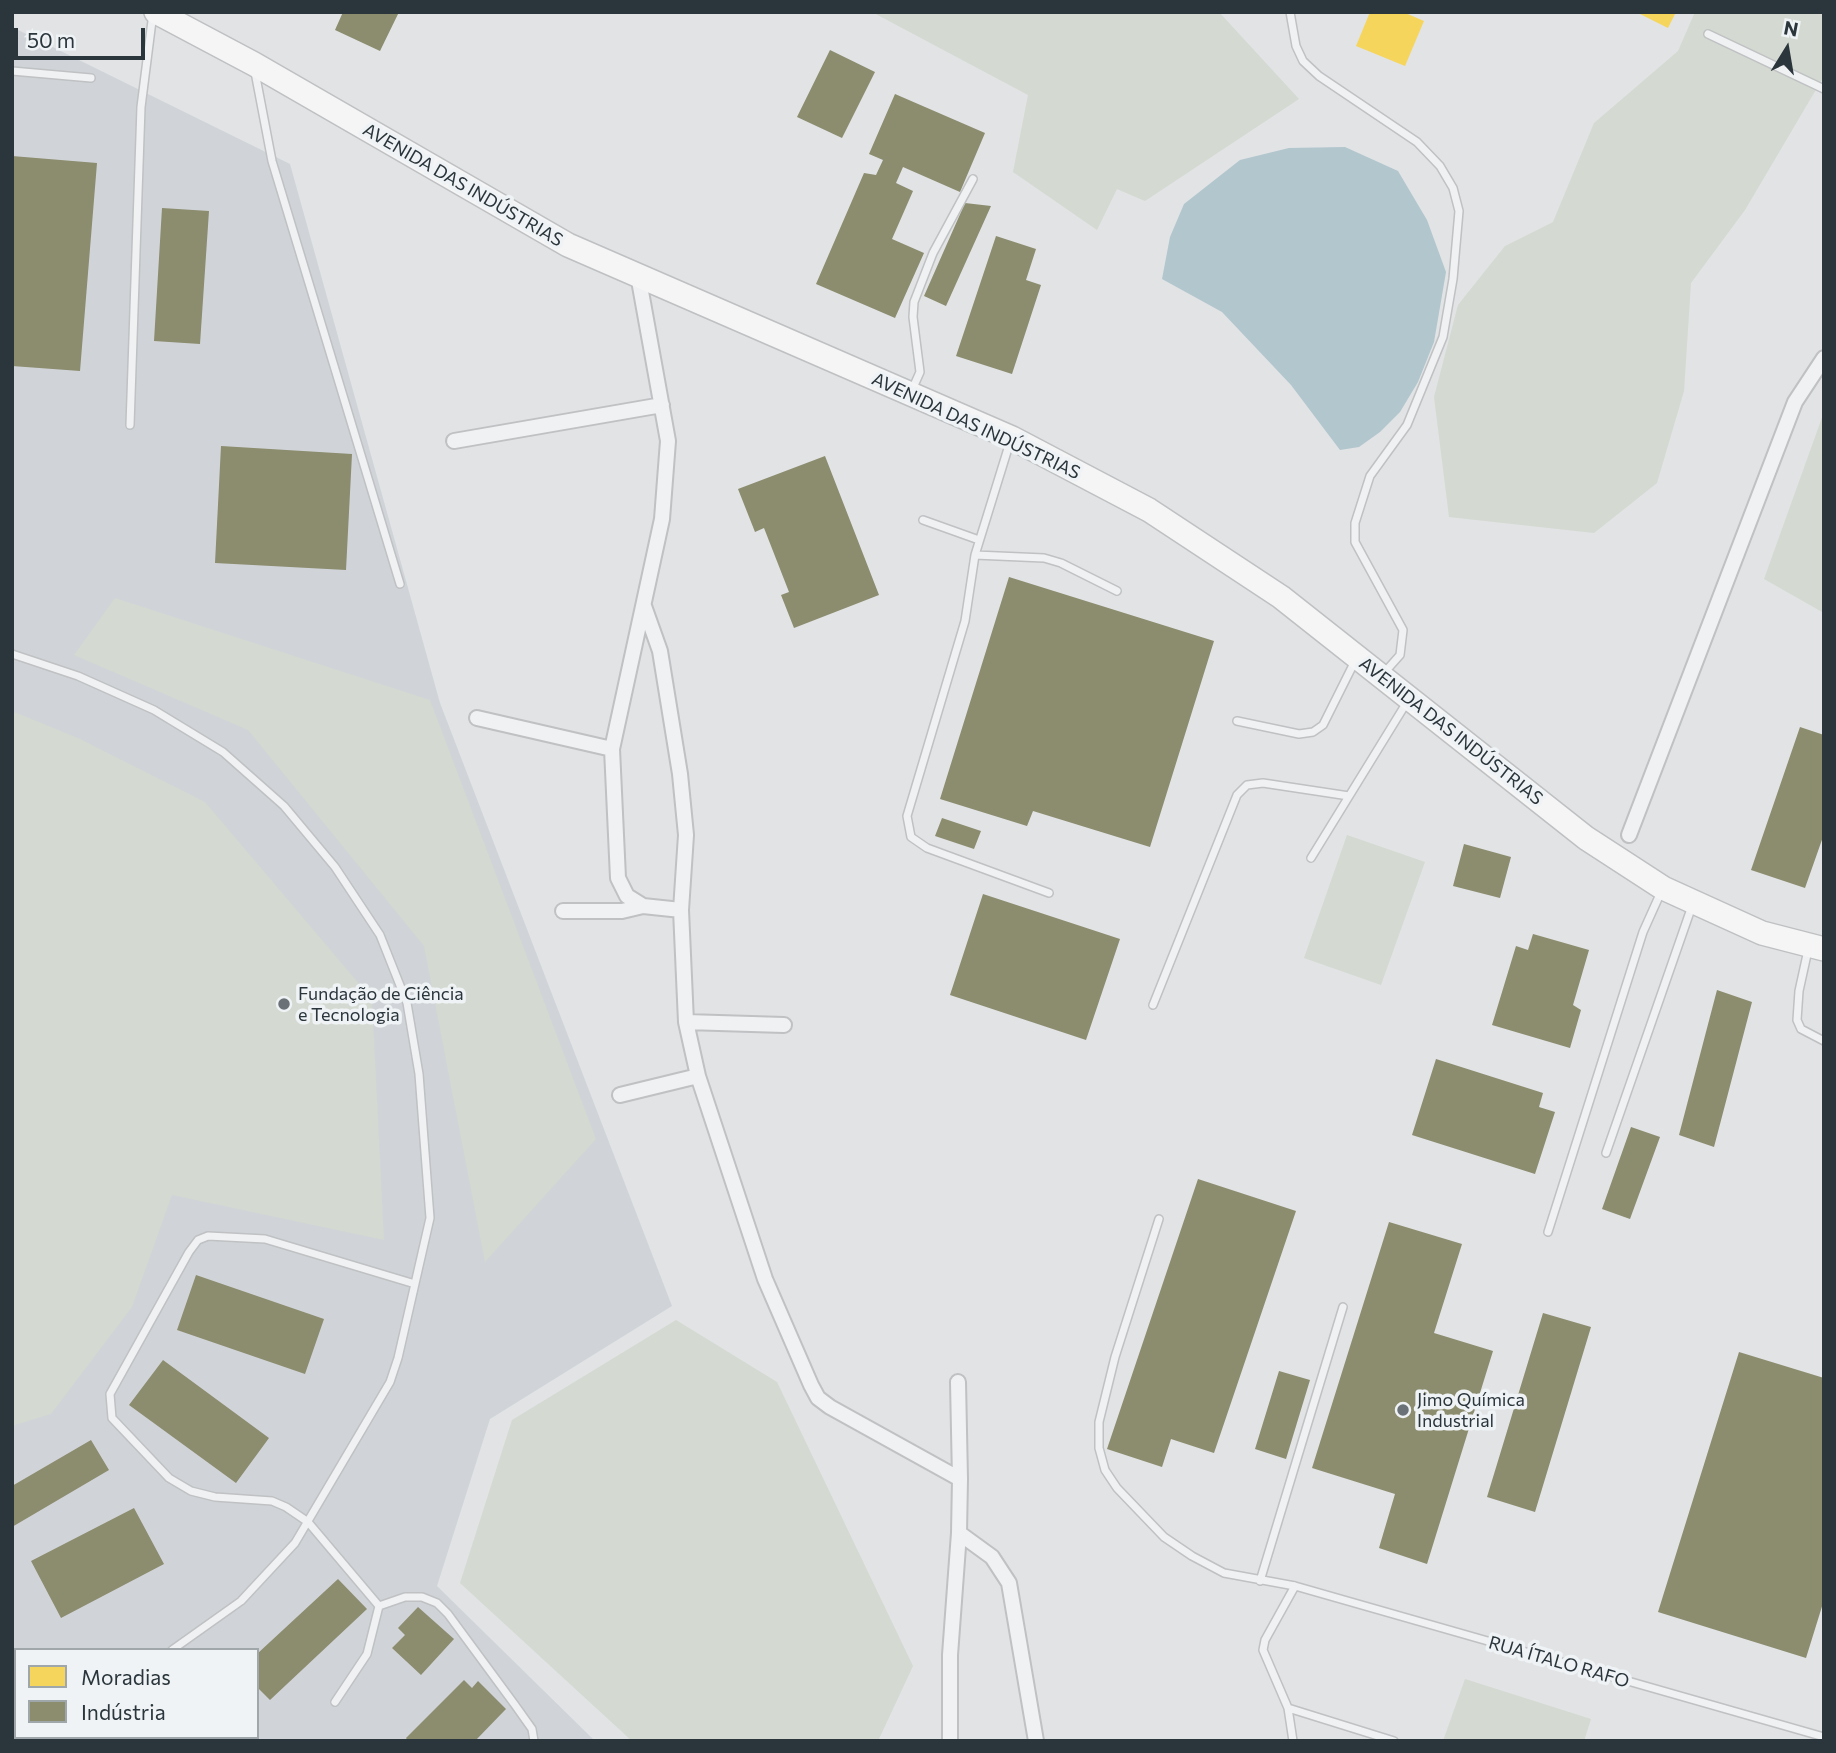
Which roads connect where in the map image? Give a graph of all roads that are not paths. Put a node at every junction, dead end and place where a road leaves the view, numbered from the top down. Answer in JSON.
{"nodes":[{"id":1,"x":154,"y":12,"type":"edge"},
{"id":2,"x":1290,"y":12,"type":"edge"},
{"id":3,"x":1708,"y":34,"type":"dead end"},
{"id":4,"x":254,"y":64,"type":"junction"},
{"id":5,"x":12,"y":71,"type":"edge"},
{"id":6,"x":91,"y":78,"type":"dead end"},
{"id":7,"x":1824,"y":89,"type":"edge"},
{"id":8,"x":973,"y":178,"type":"dead end"},
{"id":9,"x":638,"y":275,"type":"junction"},
{"id":10,"x":1824,"y":358,"type":"edge"},
{"id":11,"x":911,"y":394,"type":"junction"},
{"id":12,"x":662,"y":405,"type":"junction"},
{"id":13,"x":130,"y":425,"type":"dead end"},
{"id":14,"x":1012,"y":438,"type":"junction"},
{"id":15,"x":454,"y":441,"type":"dead end"},
{"id":16,"x":923,"y":520,"type":"dead end"},
{"id":17,"x":979,"y":540,"type":"junction"},
{"id":18,"x":975,"y":555,"type":"junction"},
{"id":19,"x":400,"y":583,"type":"dead end"},
{"id":20,"x":1117,"y":591,"type":"dead end"},
{"id":21,"x":644,"y":606,"type":"junction"},
{"id":22,"x":12,"y":654,"type":"edge"},
{"id":23,"x":1356,"y":657,"type":"junction"},
{"id":24,"x":1381,"y":676,"type":"junction"},
{"id":25,"x":1409,"y":698,"type":"junction"},
{"id":26,"x":477,"y":718,"type":"dead end"},
{"id":27,"x":1237,"y":721,"type":"dead end"},
{"id":28,"x":611,"y":748,"type":"junction"},
{"id":29,"x":1349,"y":796,"type":"junction"},
{"id":30,"x":1629,"y":835,"type":"dead end"},
{"id":31,"x":1311,"y":858,"type":"dead end"},
{"id":32,"x":1663,"y":888,"type":"junction"},
{"id":33,"x":1049,"y":893,"type":"dead end"},
{"id":34,"x":1693,"y":902,"type":"junction"},
{"id":35,"x":643,"y":906,"type":"junction"},
{"id":36,"x":681,"y":910,"type":"junction"},
{"id":37,"x":563,"y":911,"type":"dead end"},
{"id":38,"x":1816,"y":947,"type":"edge"},
{"id":39,"x":1153,"y":1006,"type":"dead end"},
{"id":40,"x":686,"y":1023,"type":"junction"},
{"id":41,"x":783,"y":1025,"type":"dead end"},
{"id":42,"x":1824,"y":1041,"type":"edge"},
{"id":43,"x":698,"y":1076,"type":"junction"},
{"id":44,"x":620,"y":1095,"type":"dead end"},
{"id":45,"x":1606,"y":1153,"type":"dead end"},
{"id":46,"x":1159,"y":1219,"type":"dead end"},
{"id":47,"x":1548,"y":1232,"type":"dead end"},
{"id":48,"x":415,"y":1284,"type":"junction"},
{"id":49,"x":1343,"y":1307,"type":"dead end"},
{"id":50,"x":958,"y":1381,"type":"dead end"},
{"id":51,"x":960,"y":1479,"type":"junction"},
{"id":52,"x":308,"y":1522,"type":"junction"},
{"id":53,"x":959,"y":1533,"type":"junction"},
{"id":54,"x":1259,"y":1581,"type":"junction"},
{"id":55,"x":1295,"y":1586,"type":"junction"},
{"id":56,"x":379,"y":1606,"type":"junction"},
{"id":57,"x":175,"y":1648,"type":"edge"},
{"id":58,"x":335,"y":1702,"type":"dead end"},
{"id":59,"x":1288,"y":1708,"type":"junction"},
{"id":60,"x":1824,"y":1737,"type":"edge"},
{"id":61,"x":534,"y":1741,"type":"edge"},
{"id":62,"x":950,"y":1741,"type":"edge"},
{"id":63,"x":1037,"y":1741,"type":"edge"},
{"id":64,"x":1293,"y":1741,"type":"edge"},
{"id":65,"x":1394,"y":1741,"type":"edge"}],
"edges":[{"from":1,"to":4,"type":"main road","name":"AVENIDA DAS INDÚSTRIAS"},
{"from":1,"to":13,"type":"lane"},
{"from":2,"to":24,"type":"lane"},
{"from":3,"to":7,"type":"lane"},
{"from":4,"to":9,"type":"main road","name":"AVENIDA DAS INDÚSTRIAS"},
{"from":4,"to":19,"type":"lane"},
{"from":5,"to":6,"type":"lane"},
{"from":8,"to":11,"type":"lane"},
{"from":9,"to":11,"type":"main road","name":"AVENIDA DAS INDÚSTRIAS"},
{"from":9,"to":12,"type":"street"},
{"from":10,"to":30,"type":"street"},
{"from":11,"to":14,"type":"main road","name":"AVENIDA DAS INDÚSTRIAS"},
{"from":12,"to":15,"type":"street"},
{"from":12,"to":21,"type":"street"},
{"from":14,"to":17,"type":"lane"},
{"from":14,"to":23,"type":"main road","name":"AVENIDA DAS INDÚSTRIAS"},
{"from":16,"to":17,"type":"lane"},
{"from":17,"to":18,"type":"lane"},
{"from":18,"to":20,"type":"lane"},
{"from":18,"to":33,"type":"lane"},
{"from":21,"to":28,"type":"street"},
{"from":21,"to":36,"type":"street"},
{"from":22,"to":48,"type":"lane"},
{"from":23,"to":24,"type":"main road","name":"AVENIDA DAS INDÚSTRIAS"},
{"from":23,"to":27,"type":"lane"},
{"from":24,"to":25,"type":"main road","name":"AVENIDA DAS INDÚSTRIAS"},
{"from":25,"to":29,"type":"lane"},
{"from":25,"to":32,"type":"main road","name":"AVENIDA DAS INDÚSTRIAS"},
{"from":26,"to":28,"type":"street"},
{"from":28,"to":35,"type":"street"},
{"from":29,"to":31,"type":"lane"},
{"from":29,"to":39,"type":"lane"},
{"from":32,"to":34,"type":"main road","name":"AVENIDA DAS INDÚSTRIAS"},
{"from":32,"to":47,"type":"lane"},
{"from":34,"to":38,"type":"main road","name":"AVENIDA DAS INDÚSTRIAS"},
{"from":34,"to":45,"type":"lane"},
{"from":35,"to":36,"type":"street"},
{"from":35,"to":37,"type":"street"},
{"from":36,"to":40,"type":"street"},
{"from":38,"to":42,"type":"lane"},
{"from":40,"to":41,"type":"street"},
{"from":40,"to":43,"type":"street"},
{"from":43,"to":44,"type":"street"},
{"from":43,"to":51,"type":"street"},
{"from":46,"to":54,"type":"lane","name":"RUA ÍTALO RAFO"},
{"from":48,"to":52,"type":"lane"},
{"from":48,"to":52,"type":"lane"},
{"from":49,"to":54,"type":"lane"},
{"from":50,"to":51,"type":"street"},
{"from":51,"to":53,"type":"street"},
{"from":52,"to":56,"type":"lane"},
{"from":52,"to":57,"type":"lane"},
{"from":53,"to":62,"type":"street"},
{"from":53,"to":63,"type":"street"},
{"from":54,"to":55,"type":"lane","name":"RUA ÍTALO RAFO"},
{"from":55,"to":59,"type":"lane"},
{"from":55,"to":60,"type":"lane","name":"RUA ÍTALO RAFO"},
{"from":56,"to":58,"type":"lane"},
{"from":56,"to":61,"type":"lane"},
{"from":59,"to":64,"type":"lane"},
{"from":59,"to":65,"type":"lane"}]}
